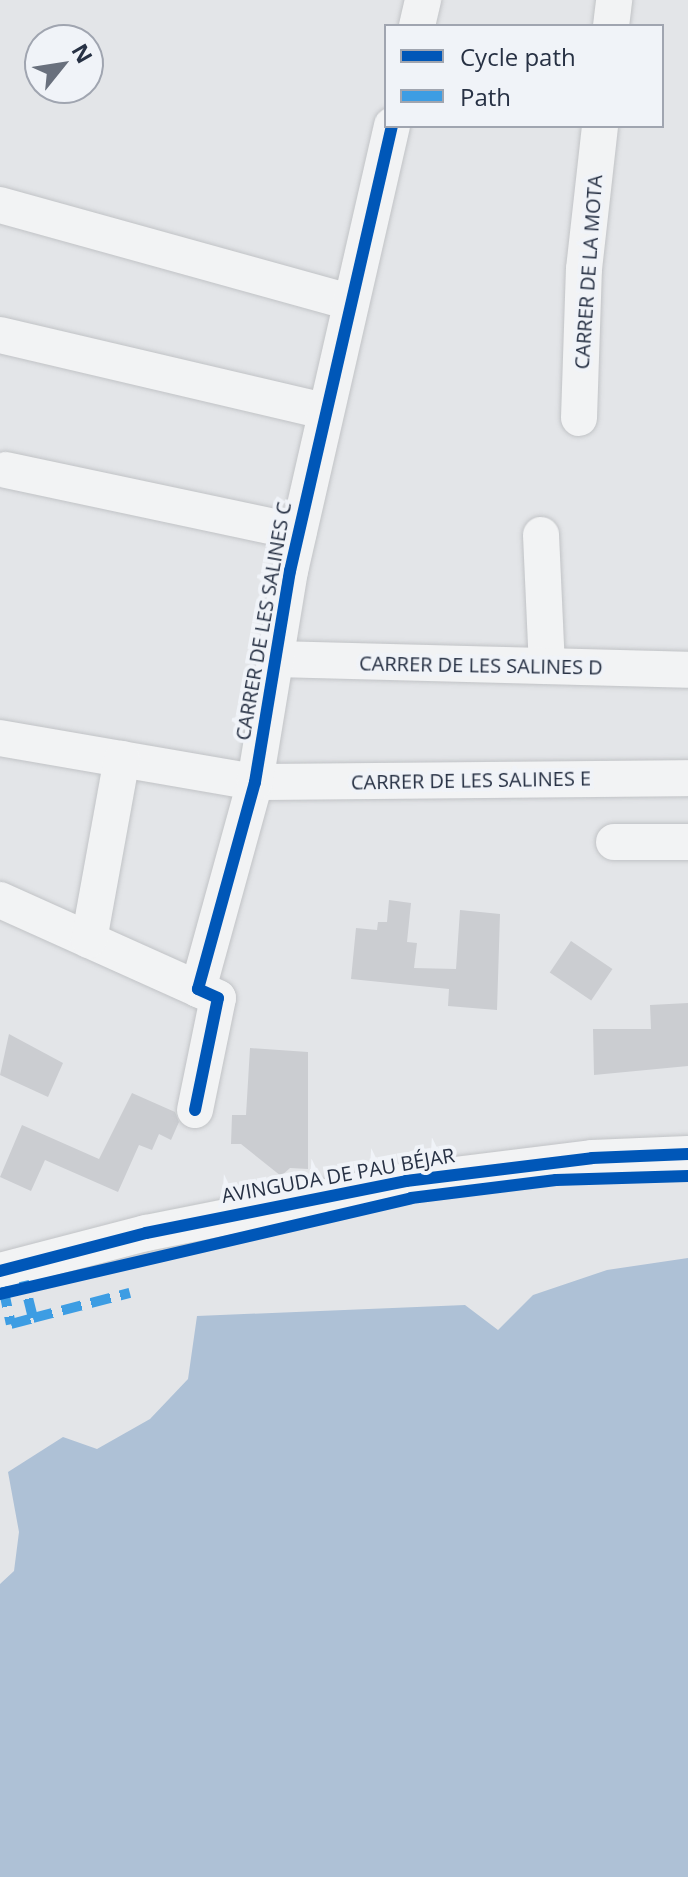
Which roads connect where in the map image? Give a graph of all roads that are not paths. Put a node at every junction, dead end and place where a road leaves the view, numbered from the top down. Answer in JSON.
{"nodes":[{"id":1,"x":423,"y":0,"type":"edge"},
{"id":2,"x":614,"y":0,"type":"edge"},
{"id":3,"x":417,"y":24,"type":"edge"},
{"id":4,"x":611,"y":24,"type":"edge"},
{"id":5,"x":392,"y":128,"type":"edge"},
{"id":6,"x":600,"y":128,"type":"edge"},
{"id":7,"x":0,"y":205,"type":"edge"},
{"id":8,"x":349,"y":302,"type":"junction"},
{"id":9,"x":0,"y":335,"type":"edge"},
{"id":10,"x":325,"y":411,"type":"junction"},
{"id":11,"x":579,"y":418,"type":"dead end"},
{"id":12,"x":6,"y":470,"type":"dead end"},
{"id":13,"x":298,"y":532,"type":"junction"},
{"id":14,"x":541,"y":535,"type":"dead end"},
{"id":15,"x":274,"y":659,"type":"junction"},
{"id":16,"x":547,"y":666,"type":"junction"},
{"id":17,"x":688,"y":670,"type":"edge"},
{"id":18,"x":0,"y":738,"type":"edge"},
{"id":19,"x":122,"y":759,"type":"junction"},
{"id":20,"x":688,"y":778,"type":"edge"},
{"id":21,"x":255,"y":782,"type":"junction"},
{"id":22,"x":614,"y":842,"type":"dead end"},
{"id":23,"x":688,"y":842,"type":"edge"},
{"id":24,"x":0,"y":900,"type":"edge"},
{"id":25,"x":89,"y":940,"type":"junction"},
{"id":26,"x":198,"y":989,"type":"junction"},
{"id":27,"x":195,"y":1110,"type":"dead end"},
{"id":28,"x":688,"y":1154,"type":"edge"},
{"id":29,"x":0,"y":1271,"type":"edge"}],
"edges":[{"from":1,"to":3,"type":"street"},
{"from":2,"to":4,"type":"street"},
{"from":5,"to":8,"type":"street","name":"CARRER DE LES SALINES C"},
{"from":6,"to":11,"type":"street","name":"CARRER DE LA MOTA"},
{"from":7,"to":8,"type":"street"},
{"from":8,"to":10,"type":"street","name":"CARRER DE LES SALINES C"},
{"from":9,"to":10,"type":"street"},
{"from":10,"to":13,"type":"street","name":"CARRER DE LES SALINES C"},
{"from":12,"to":13,"type":"street"},
{"from":13,"to":15,"type":"street","name":"CARRER DE LES SALINES C"},
{"from":14,"to":16,"type":"street"},
{"from":15,"to":16,"type":"street","name":"CARRER DE LES SALINES D"},
{"from":15,"to":21,"type":"street","name":"CARRER DE LES SALINES C"},
{"from":16,"to":17,"type":"street","name":"CARRER DE LES SALINES D"},
{"from":18,"to":19,"type":"street","name":"CARRER DE LES SALINES E"},
{"from":19,"to":21,"type":"street","name":"CARRER DE LES SALINES E"},
{"from":19,"to":25,"type":"street"},
{"from":20,"to":21,"type":"street","name":"CARRER DE LES SALINES E"},
{"from":21,"to":26,"type":"street","name":"CARRER DE LES SALINES C"},
{"from":22,"to":23,"type":"street"},
{"from":24,"to":25,"type":"street"},
{"from":25,"to":26,"type":"street"},
{"from":26,"to":27,"type":"street"},
{"from":28,"to":29,"type":"street","name":"AVINGUDA DE PAU BÉJAR"}]}
